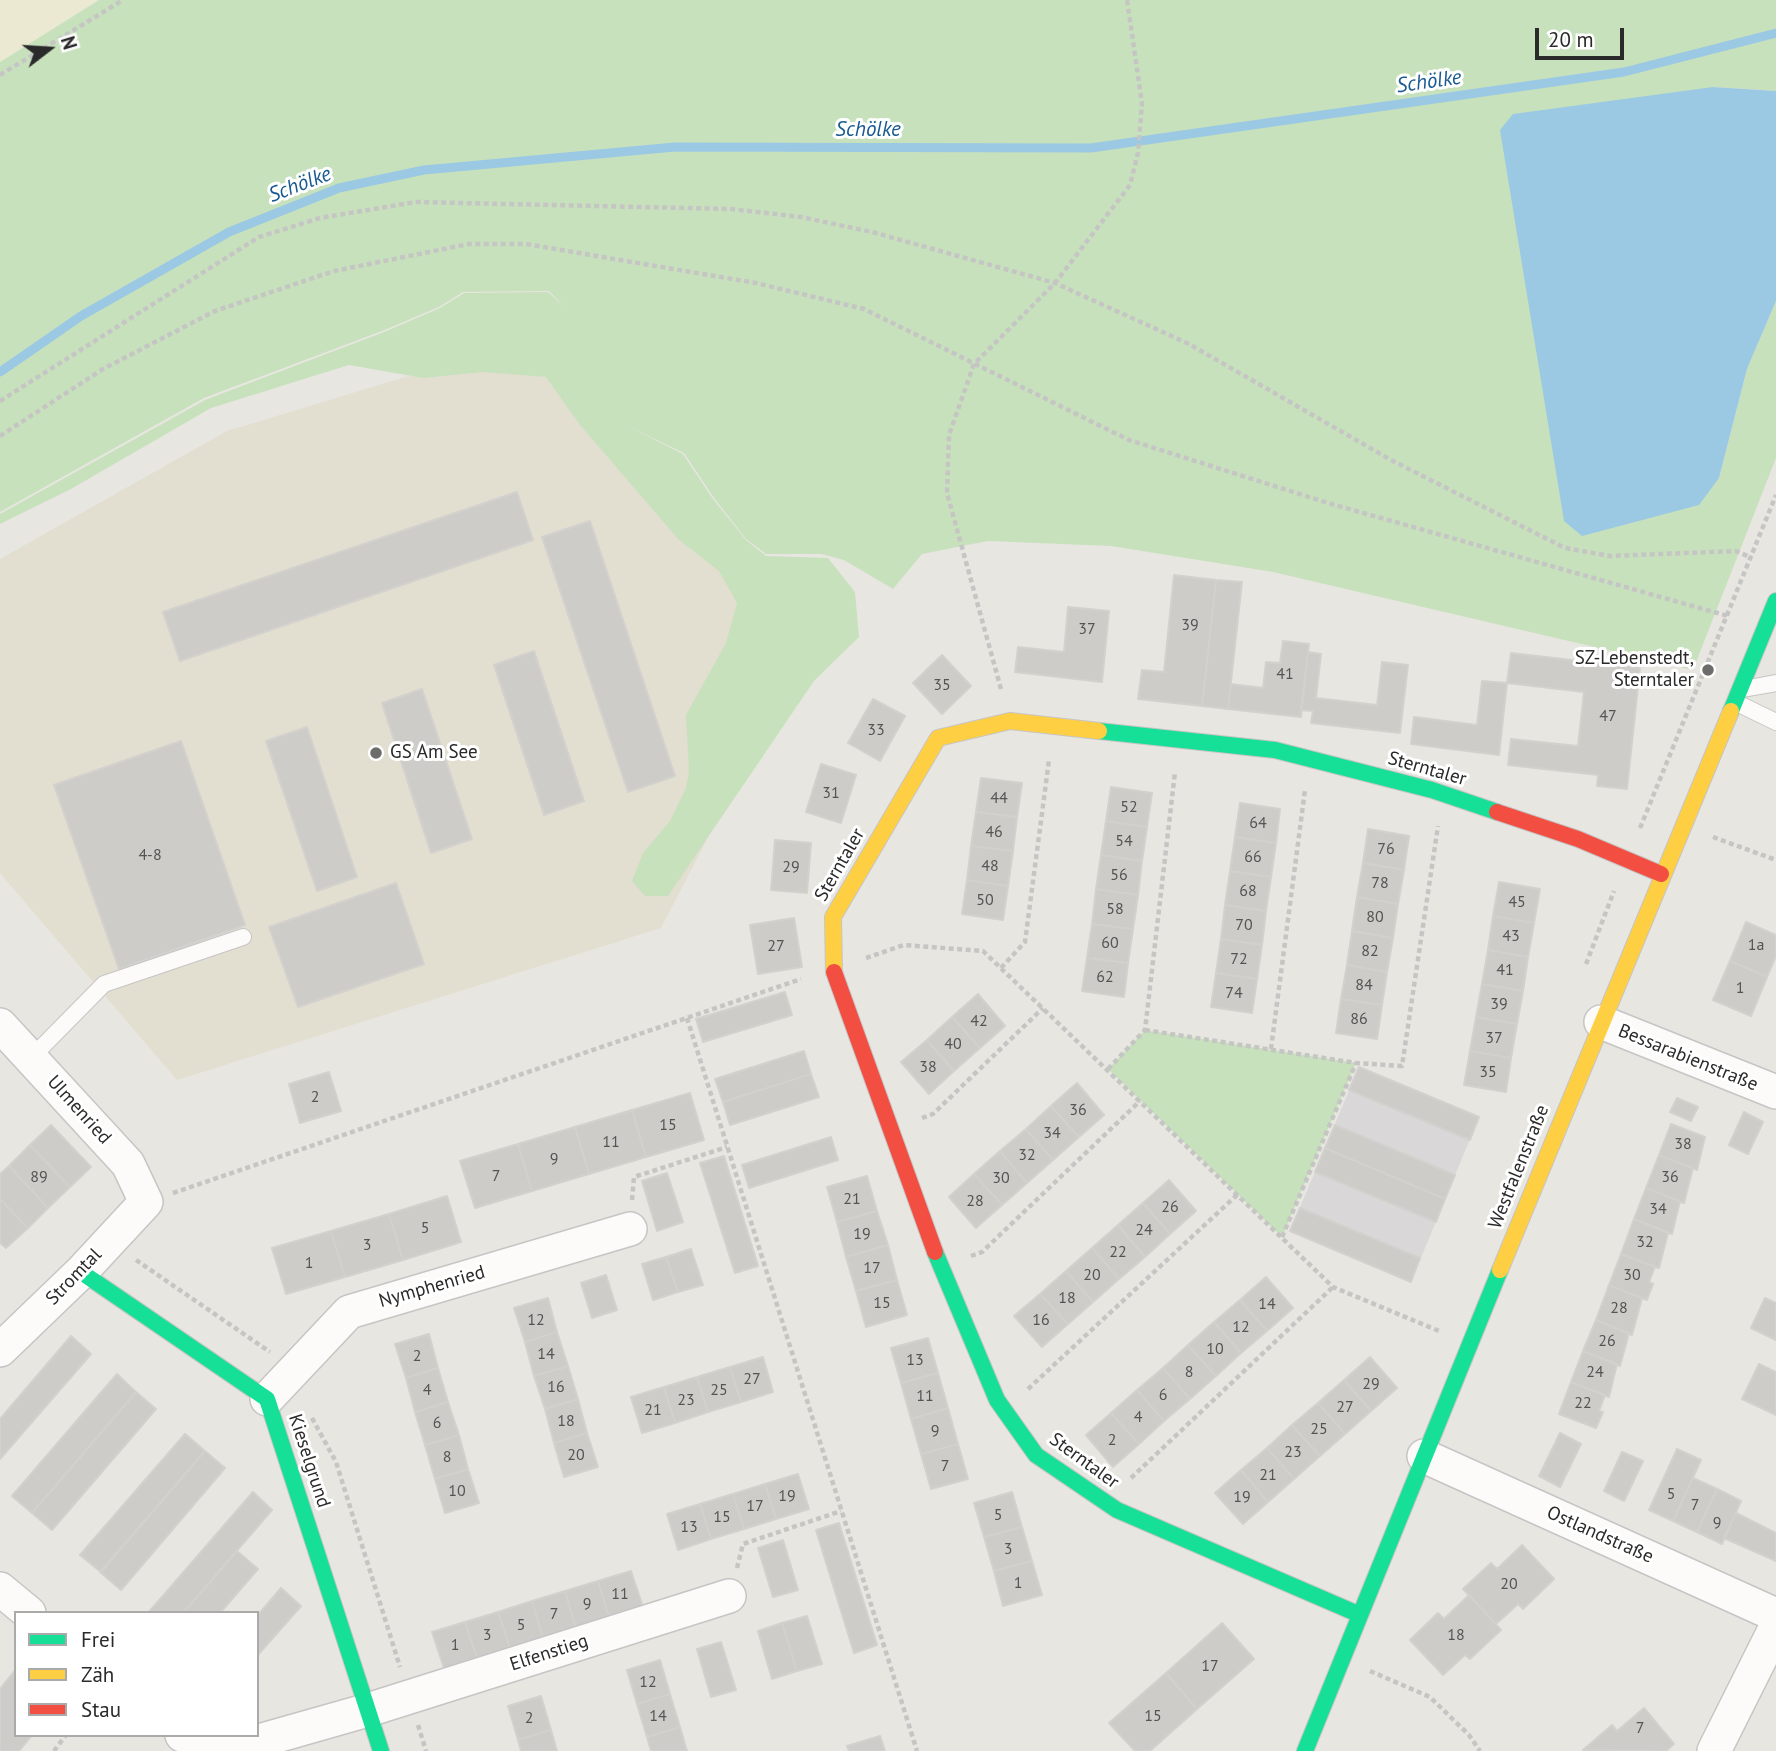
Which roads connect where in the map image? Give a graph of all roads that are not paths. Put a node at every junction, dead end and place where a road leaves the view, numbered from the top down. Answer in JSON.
{"nodes":[{"id":1,"x":1776,"y":601,"type":"edge"},
{"id":2,"x":1776,"y":683,"type":"edge"},
{"id":3,"x":1738,"y":696,"type":"junction"},
{"id":4,"x":1776,"y":722,"type":"edge"},
{"id":5,"x":1661,"y":874,"type":"junction"},
{"id":6,"x":243,"y":937,"type":"dead end"},
{"id":7,"x":1601,"y":1022,"type":"junction"},
{"id":8,"x":0,"y":1026,"type":"edge"},
{"id":9,"x":32,"y":1057,"type":"junction"},
{"id":10,"x":1776,"y":1092,"type":"edge"},
{"id":11,"x":145,"y":1202,"type":"joint"},
{"id":12,"x":630,"y":1229,"type":"road end"},
{"id":13,"x":81,"y":1272,"type":"junction"},
{"id":14,"x":0,"y":1350,"type":"edge"},
{"id":15,"x":267,"y":1399,"type":"junction"},
{"id":16,"x":1424,"y":1456,"type":"junction"},
{"id":17,"x":0,"y":1589,"type":"edge"},
{"id":18,"x":729,"y":1596,"type":"road end"},
{"id":19,"x":27,"y":1611,"type":"edge"},
{"id":20,"x":1358,"y":1614,"type":"junction"},
{"id":21,"x":1776,"y":1615,"type":"edge"},
{"id":22,"x":1776,"y":1627,"type":"edge"},
{"id":23,"x":368,"y":1710,"type":"junction"},
{"id":24,"x":190,"y":1737,"type":"edge"},
{"id":25,"x":380,"y":1751,"type":"edge"},
{"id":26,"x":1305,"y":1751,"type":"edge"},
{"id":27,"x":1714,"y":1751,"type":"edge"}],
"edges":[{"from":1,"to":3,"type":"street","name":"Westfalenstraße"},
{"from":2,"to":3,"type":"lane"},
{"from":3,"to":4,"type":"lane"},
{"from":3,"to":5,"type":"street","name":"Westfalenstraße"},
{"from":5,"to":7,"type":"street","name":"Westfalenstraße"},
{"from":5,"to":20,"type":"street","name":"Sterntaler"},
{"from":6,"to":9,"type":"lane"},
{"from":7,"to":10,"type":"street","name":"Bessarabienstraße"},
{"from":7,"to":16,"type":"street","name":"Westfalenstraße"},
{"from":8,"to":9,"type":"street","name":"Ulmenried"},
{"from":9,"to":11,"type":"street","name":"Ulmenried"},
{"from":11,"to":13,"type":"street","name":"Stromtal"},
{"from":12,"to":15,"type":"street","name":"Nymphenried"},
{"from":13,"to":14,"type":"street","name":"Stromtal"},
{"from":13,"to":15,"type":"street","name":"Kieselgrund"},
{"from":15,"to":23,"type":"street","name":"Kieselgrund"},
{"from":16,"to":20,"type":"street","name":"Westfalenstraße"},
{"from":16,"to":21,"type":"street","name":"Ostlandstraße"},
{"from":17,"to":19,"type":"street"},
{"from":18,"to":23,"type":"street","name":"Elfenstieg"},
{"from":20,"to":26,"type":"street","name":"Westfalenstraße"},
{"from":22,"to":27,"type":"street"},
{"from":23,"to":24,"type":"street","name":"Elfenstieg"},
{"from":23,"to":25,"type":"street","name":"Kieselgrund"}]}
